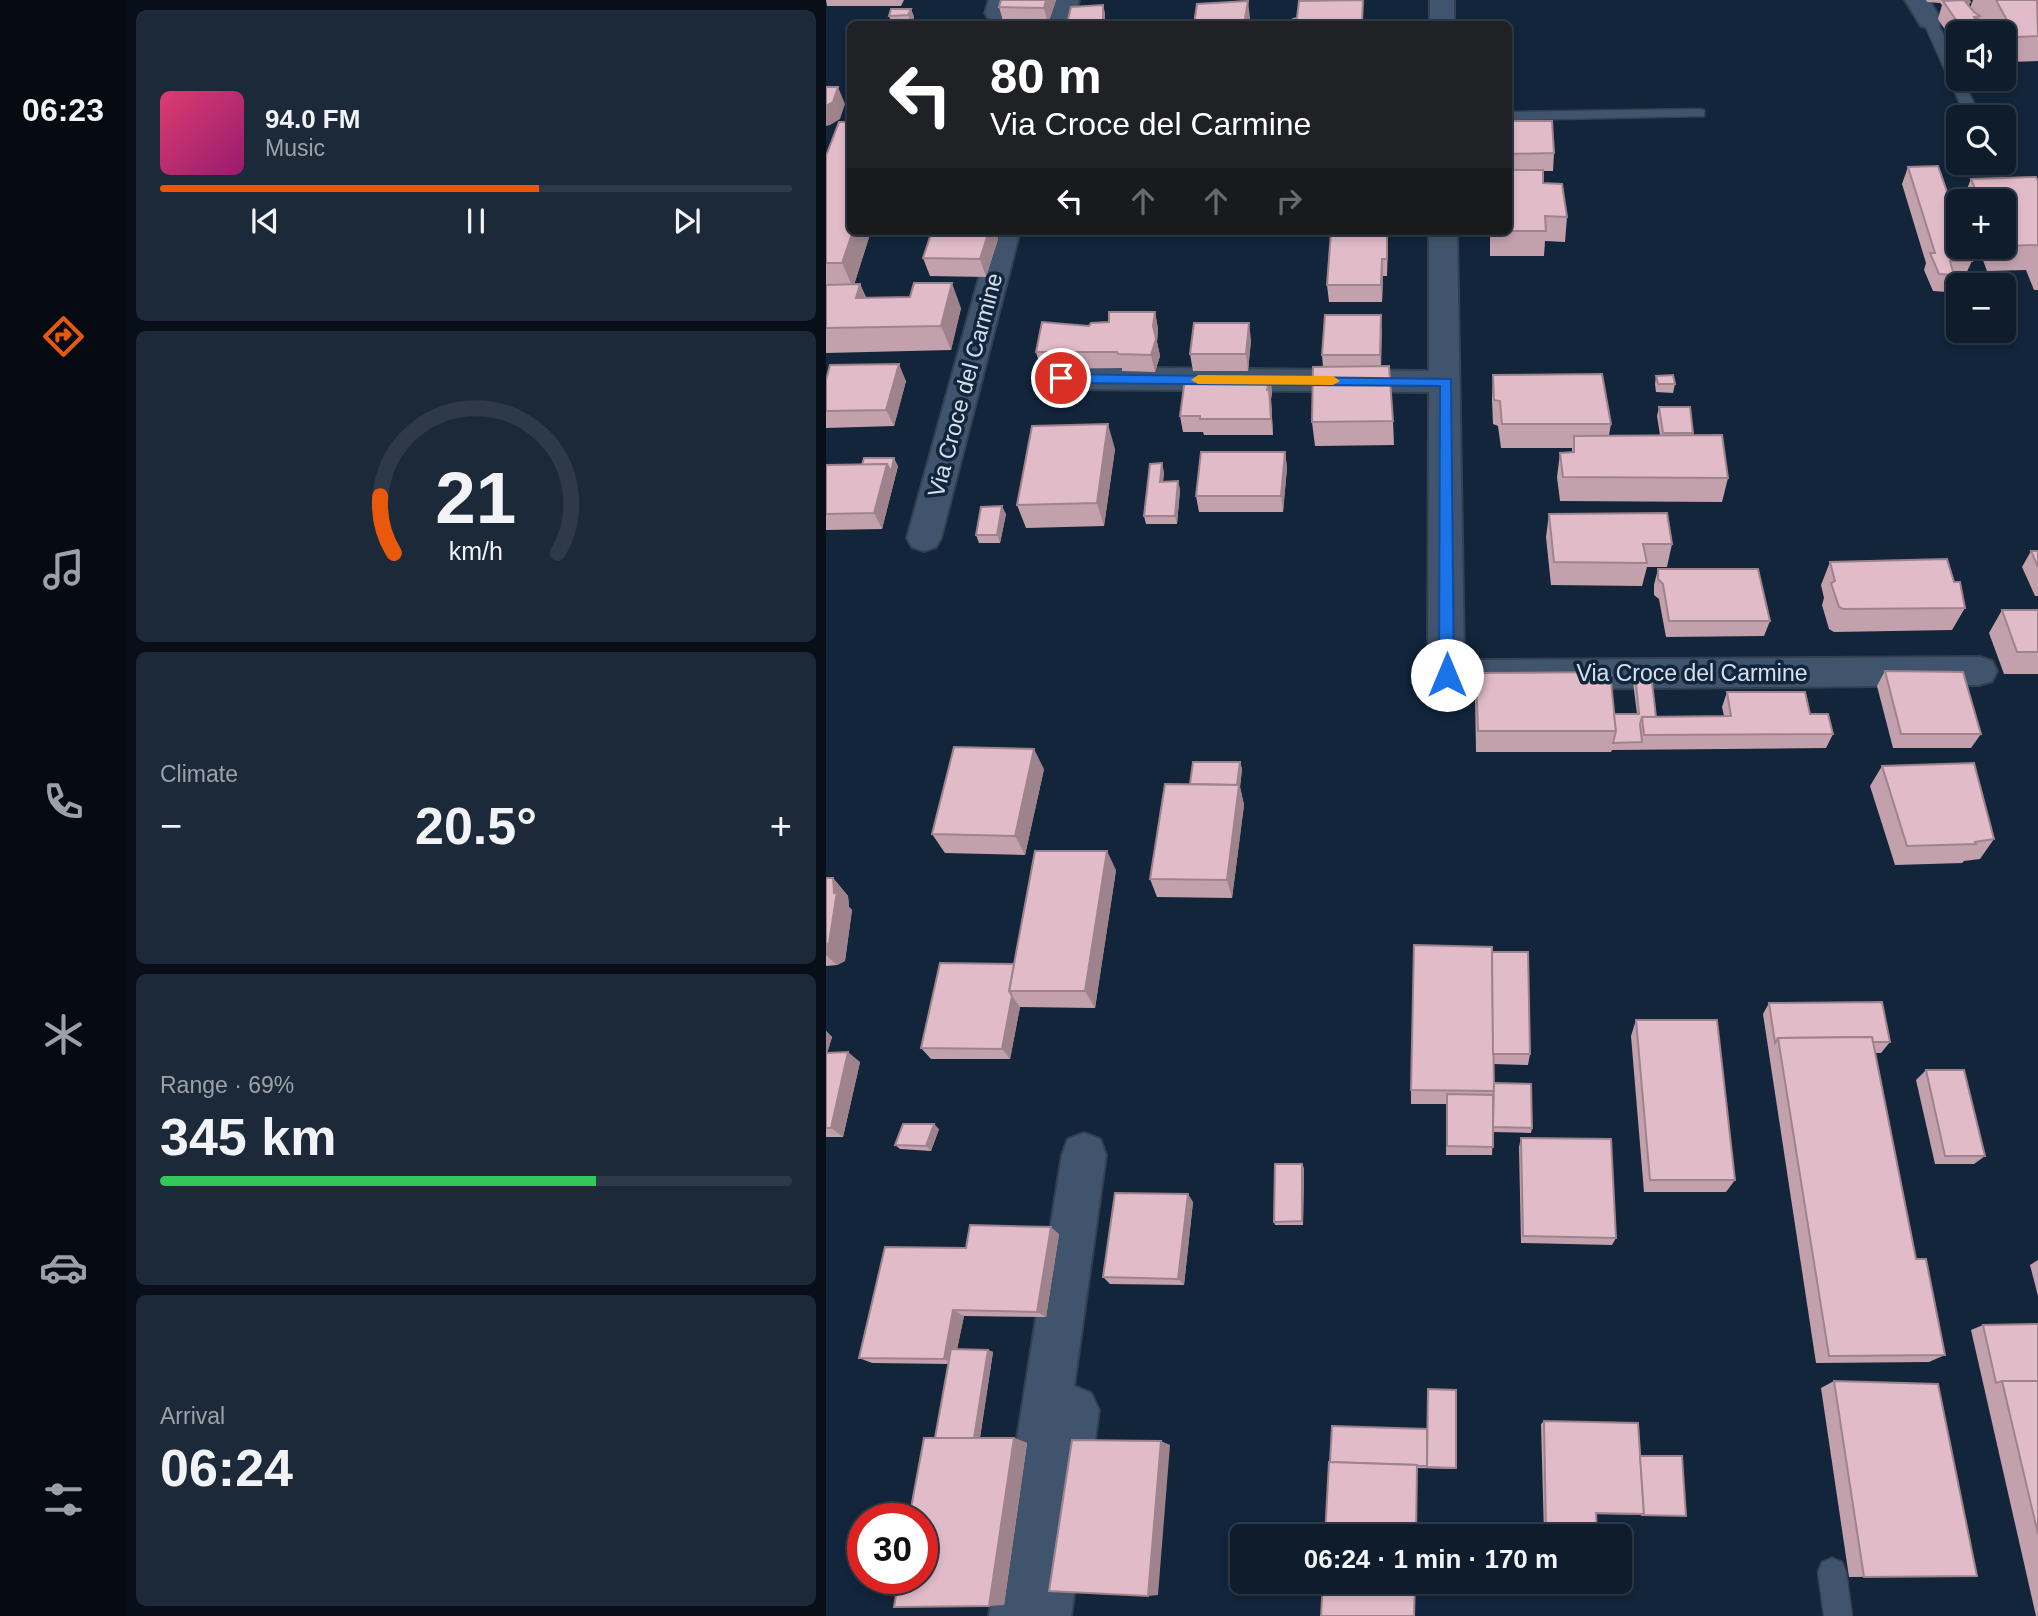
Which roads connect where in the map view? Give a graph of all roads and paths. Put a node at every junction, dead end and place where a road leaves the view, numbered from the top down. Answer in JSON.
{"nodes":[{"id":1,"x":1067,"y":0,"type":"edge"},
{"id":2,"x":1442,"y":0,"type":"edge"},
{"id":3,"x":1916,"y":0,"type":"edge"},
{"id":4,"x":1061,"y":21,"type":"edge"},
{"id":5,"x":1442,"y":21,"type":"edge"},
{"id":6,"x":1930,"y":21,"type":"joint"},
{"id":7,"x":1968,"y":105,"type":"edge"},
{"id":8,"x":1699,"y":113,"type":"dead end"},
{"id":9,"x":1512,"y":116,"type":"edge"},
{"id":10,"x":1005,"y":235,"type":"edge"},
{"id":11,"x":1443,"y":235,"type":"edge"},
{"id":12,"x":1061,"y":378,"type":"dead end"},
{"id":13,"x":1446,"y":382,"type":"junction"},
{"id":14,"x":924,"y":538,"type":"dead end"},
{"id":15,"x":1979,"y":671,"type":"dead end"},
{"id":16,"x":1084,"y":1155,"type":"dead end"},
{"id":17,"x":1074,"y":1410,"type":"dead end"},
{"id":18,"x":1832,"y":1572,"type":"dead end"},
{"id":19,"x":1016,"y":1616,"type":"edge"},
{"id":20,"x":1044,"y":1616,"type":"edge"},
{"id":21,"x":1838,"y":1616,"type":"edge"}],
"edges":[{"from":1,"to":4,"type":"street"},
{"from":2,"to":5,"type":"street"},
{"from":3,"to":6,"type":"street"},
{"from":6,"to":7,"type":"lane"},
{"from":8,"to":9,"type":"lane"},
{"from":10,"to":14,"type":"street","name":"Via Croce del Carmine"},
{"from":11,"to":13,"type":"street","name":"Via Croce del Carmine"},
{"from":12,"to":13,"type":"street"},
{"from":13,"to":15,"type":"street","name":"Via Croce del Carmine"},
{"from":16,"to":19,"type":"street"},
{"from":17,"to":20,"type":"street"},
{"from":18,"to":21,"type":"lane"}]}
